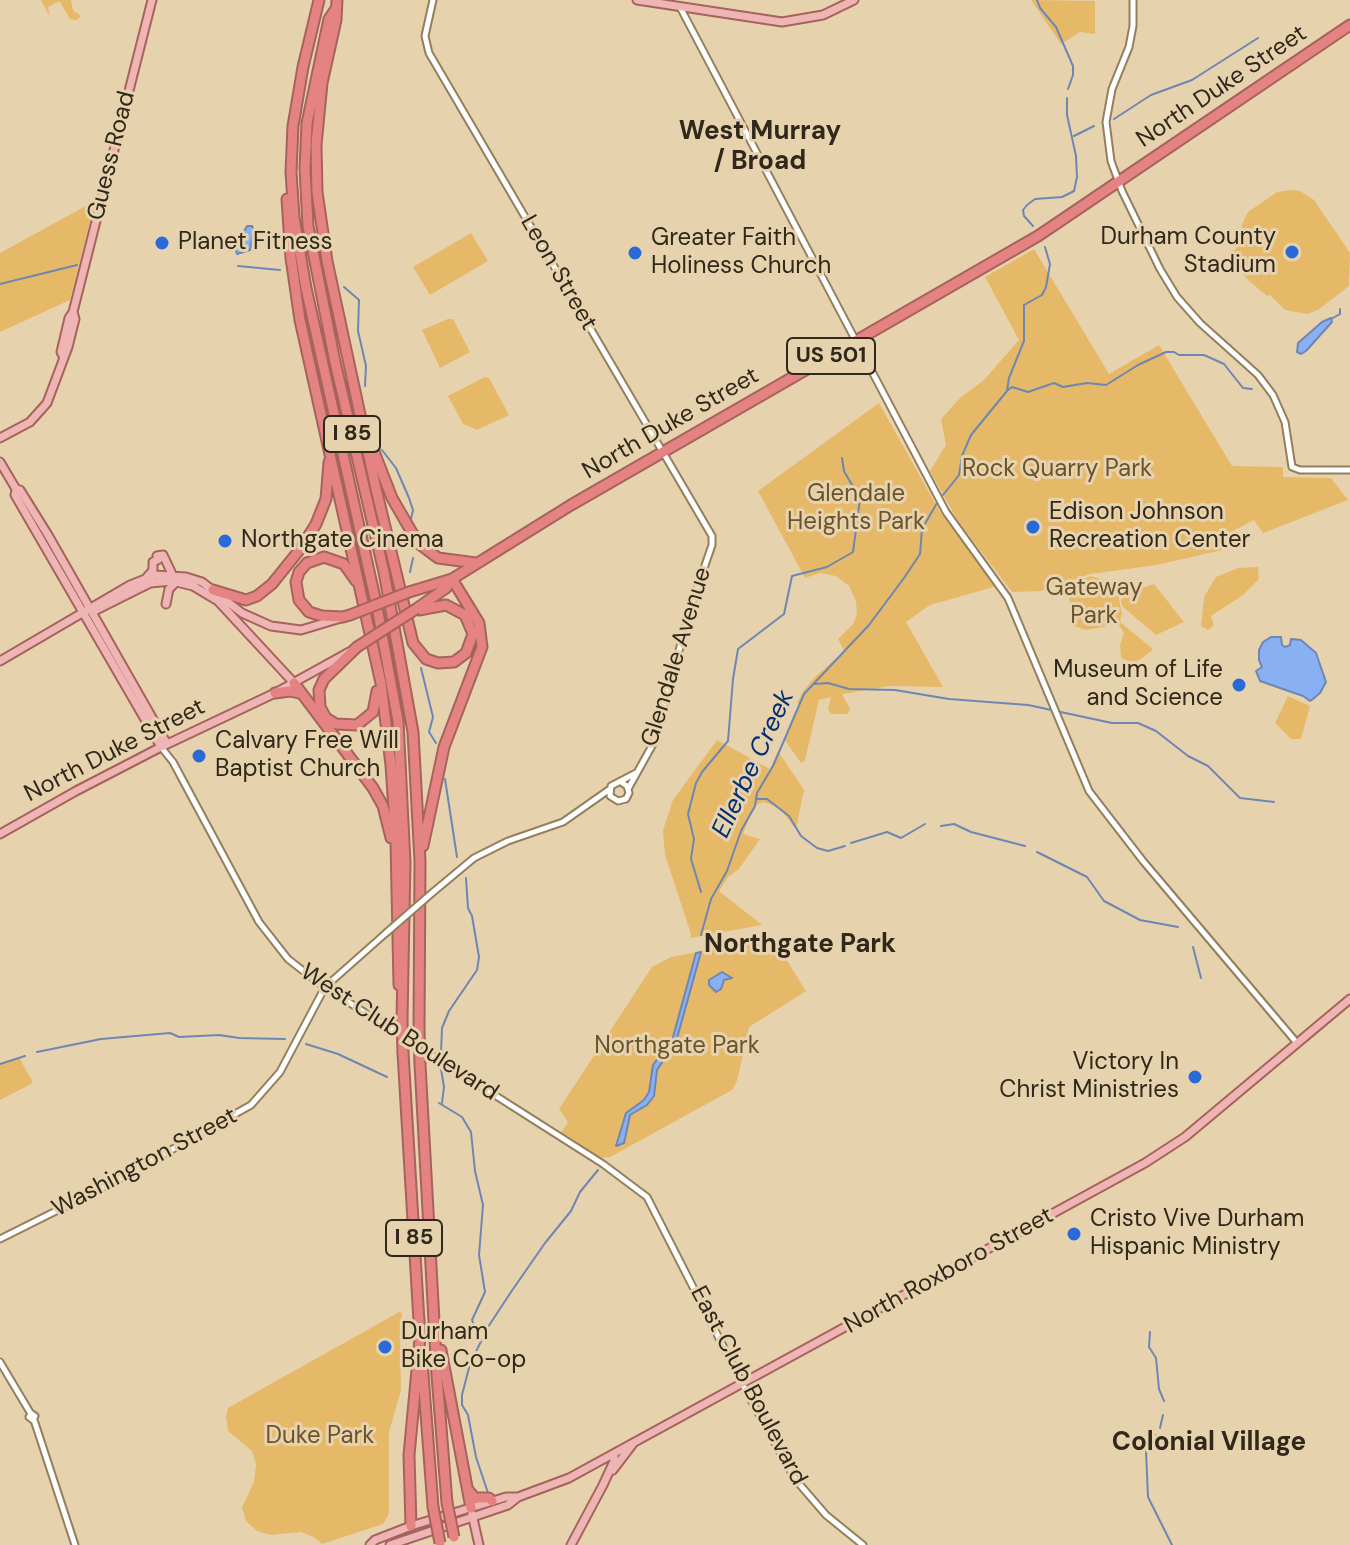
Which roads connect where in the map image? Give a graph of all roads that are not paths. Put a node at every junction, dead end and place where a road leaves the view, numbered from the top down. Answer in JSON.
{"nodes":[{"id":1,"x":152,"y":0,"type":"edge"},
{"id":2,"x":319,"y":0,"type":"edge"},
{"id":3,"x":433,"y":0,"type":"edge"},
{"id":4,"x":637,"y":0,"type":"edge"},
{"id":5,"x":854,"y":0,"type":"edge"},
{"id":6,"x":1133,"y":0,"type":"edge"},
{"id":7,"x":336,"y":5,"type":"edge"},
{"id":8,"x":680,"y":7,"type":"junction"},
{"id":9,"x":1350,"y":25,"type":"edge"},
{"id":10,"x":291,"y":172,"type":"junction"},
{"id":11,"x":1119,"y":182,"type":"junction"},
{"id":12,"x":855,"y":342,"type":"junction"},
{"id":13,"x":358,"y":404,"type":"junction"},
{"id":14,"x":0,"y":438,"type":"edge"},
{"id":15,"x":327,"y":439,"type":"junction"},
{"id":16,"x":663,"y":452,"type":"junction"},
{"id":17,"x":0,"y":462,"type":"edge"},
{"id":18,"x":1350,"y":470,"type":"edge"},
{"id":19,"x":16,"y":489,"type":"junction"},
{"id":20,"x":19,"y":501,"type":"junction"},
{"id":21,"x":34,"y":511,"type":"junction"},
{"id":22,"x":713,"y":539,"type":"joint"},
{"id":23,"x":476,"y":563,"type":"junction"},
{"id":24,"x":147,"y":577,"type":"junction"},
{"id":25,"x":174,"y":579,"type":"junction"},
{"id":26,"x":452,"y":579,"type":"junction"},
{"id":27,"x":213,"y":590,"type":"junction"},
{"id":28,"x":361,"y":592,"type":"junction"},
{"id":29,"x":166,"y":604,"type":"dead end"},
{"id":30,"x":416,"y":609,"type":"junction"},
{"id":31,"x":90,"y":611,"type":"junction"},
{"id":32,"x":346,"y":616,"type":"junction"},
{"id":33,"x":354,"y":649,"type":"junction"},
{"id":34,"x":375,"y":656,"type":"junction"},
{"id":35,"x":0,"y":661,"type":"edge"},
{"id":36,"x":294,"y":683,"type":"junction"},
{"id":37,"x":275,"y":693,"type":"junction"},
{"id":38,"x":301,"y":694,"type":"junction"},
{"id":39,"x":164,"y":745,"type":"junction"},
{"id":40,"x":637,"y":773,"type":"junction"},
{"id":41,"x":621,"y":782,"type":"junction"},
{"id":42,"x":610,"y":789,"type":"junction"},
{"id":43,"x":628,"y":789,"type":"junction"},
{"id":44,"x":596,"y":799,"type":"junction"},
{"id":45,"x":613,"y":799,"type":"junction"},
{"id":46,"x":0,"y":834,"type":"edge"},
{"id":47,"x":420,"y":861,"type":"junction"},
{"id":48,"x":396,"y":868,"type":"junction"},
{"id":49,"x":325,"y":987,"type":"junction"},
{"id":50,"x":1350,"y":999,"type":"edge"},
{"id":51,"x":402,"y":1008,"type":"junction"},
{"id":52,"x":1297,"y":1043,"type":"junction"},
{"id":53,"x":0,"y":1239,"type":"edge"},
{"id":54,"x":677,"y":1253,"type":"joint"},
{"id":55,"x":435,"y":1307,"type":"junction"},
{"id":56,"x":420,"y":1338,"type":"junction"},
{"id":57,"x":0,"y":1362,"type":"edge"},
{"id":58,"x":743,"y":1384,"type":"junction"},
{"id":59,"x":634,"y":1443,"type":"junction"},
{"id":60,"x":614,"y":1455,"type":"junction"},
{"id":61,"x":599,"y":1463,"type":"junction"},
{"id":62,"x":608,"y":1474,"type":"junction"},
{"id":63,"x":468,"y":1490,"type":"junction"},
{"id":64,"x":518,"y":1497,"type":"junction"},
{"id":65,"x":492,"y":1501,"type":"junction"},
{"id":66,"x":472,"y":1513,"type":"junction"},
{"id":67,"x":411,"y":1526,"type":"junction"},
{"id":68,"x":414,"y":1541,"type":"edge"},
{"id":69,"x":454,"y":1541,"type":"edge"},
{"id":70,"x":392,"y":1544,"type":"edge"},
{"id":71,"x":440,"y":1544,"type":"edge"},
{"id":72,"x":75,"y":1545,"type":"edge"},
{"id":73,"x":370,"y":1545,"type":"edge"},
{"id":74,"x":404,"y":1545,"type":"edge"},
{"id":75,"x":479,"y":1545,"type":"edge"},
{"id":76,"x":571,"y":1545,"type":"edge"},
{"id":77,"x":863,"y":1545,"type":"edge"}],
"edges":[{"from":1,"to":14,"type":"main road","name":"Guess Road"},
{"from":2,"to":10,"type":"highway","number":"I 85"},
{"from":3,"to":16,"type":"street","name":"Leon Street"},
{"from":4,"to":8,"type":"main road"},
{"from":5,"to":8,"type":"main road"},
{"from":6,"to":11,"type":"street"},
{"from":7,"to":13,"type":"highway"},
{"from":7,"to":47,"type":"highway","number":"I 85"},
{"from":8,"to":12,"type":"street"},
{"from":9,"to":11,"type":"highway","name":"North Duke Street","number":"US 501"},
{"from":10,"to":15,"type":"highway","number":"US 501"},
{"from":10,"to":51,"type":"highway","number":"I 85"},
{"from":11,"to":12,"type":"highway","name":"North Duke Street","number":"US 501"},
{"from":11,"to":18,"type":"street"},
{"from":12,"to":16,"type":"highway","name":"North Duke Street","number":"US 501"},
{"from":12,"to":52,"type":"street"},
{"from":13,"to":23,"type":"highway"},
{"from":13,"to":30,"type":"highway"},
{"from":15,"to":27,"type":"highway"},
{"from":15,"to":28,"type":"highway","number":"US 501"},
{"from":16,"to":22,"type":"street","name":"Leon Street"},
{"from":16,"to":23,"type":"highway","name":"North Duke Street","number":"US 501"},
{"from":17,"to":19,"type":"main road","name":"West Club Boulevard"},
{"from":19,"to":20,"type":"main road","name":"West Club Boulevard"},
{"from":19,"to":21,"type":"main road","name":"West Club Boulevard"},
{"from":20,"to":21,"type":"main road"},
{"from":20,"to":31,"type":"main road","name":"West Club Boulevard"},
{"from":21,"to":31,"type":"main road","name":"West Club Boulevard"},
{"from":22,"to":40,"type":"street","name":"Glendale Avenue"},
{"from":23,"to":26,"type":"highway","name":"North Duke Street","number":"US 501"},
{"from":24,"to":25,"type":"main road"},
{"from":24,"to":25,"type":"main road"},
{"from":24,"to":31,"type":"main road"},
{"from":25,"to":27,"type":"main road"},
{"from":25,"to":29,"type":"main road"},
{"from":25,"to":31,"type":"main road"},
{"from":25,"to":36,"type":"main road"},
{"from":26,"to":30,"type":"highway","name":"North Duke Street","number":"US 501"},
{"from":26,"to":32,"type":"highway","number":"US 501","bridge":true},
{"from":26,"to":47,"type":"highway"},
{"from":27,"to":32,"type":"main road"},
{"from":28,"to":32,"type":"highway"},
{"from":28,"to":34,"type":"highway","number":"US 501"},
{"from":30,"to":33,"type":"highway","name":"North Duke Street","number":"US 501","bridge":true},
{"from":31,"to":35,"type":"main road"},
{"from":31,"to":39,"type":"main road","name":"West Club Boulevard"},
{"from":33,"to":34,"type":"highway","number":"US 501"},
{"from":33,"to":36,"type":"main road","name":"North Duke Street"},
{"from":34,"to":48,"type":"highway"},
{"from":36,"to":37,"type":"main road","name":"North Duke Street"},
{"from":36,"to":38,"type":"highway"},
{"from":37,"to":38,"type":"highway"},
{"from":37,"to":39,"type":"main road","name":"North Duke Street"},
{"from":38,"to":48,"type":"highway"},
{"from":39,"to":46,"type":"main road","name":"North Duke Street"},
{"from":39,"to":49,"type":"street","name":"West Club Boulevard"},
{"from":40,"to":41,"type":"street","name":"Glendale Avenue"},
{"from":40,"to":43,"type":"street","name":"Glendale Avenue"},
{"from":41,"to":42,"type":"street"},
{"from":41,"to":43,"type":"street"},
{"from":42,"to":44,"type":"street","name":"Washington Street"},
{"from":42,"to":45,"type":"street"},
{"from":43,"to":45,"type":"street"},
{"from":44,"to":45,"type":"street"},
{"from":44,"to":49,"type":"street","name":"Washington Street","bridge":true},
{"from":47,"to":55,"type":"highway","number":"I 85","bridge":true},
{"from":48,"to":51,"type":"highway"},
{"from":49,"to":53,"type":"street","name":"Washington Street"},
{"from":49,"to":54,"type":"street","name":"West Club Boulevard"},
{"from":50,"to":52,"type":"main road","name":"North Roxboro Street"},
{"from":51,"to":56,"type":"highway","number":"I 85","bridge":true},
{"from":52,"to":58,"type":"main road","name":"North Roxboro Street"},
{"from":54,"to":58,"type":"street","name":"East Club Boulevard"},
{"from":55,"to":63,"type":"highway"},
{"from":55,"to":69,"type":"highway","number":"I 85","bridge":true},
{"from":56,"to":67,"type":"highway"},
{"from":56,"to":71,"type":"highway","number":"I 85","bridge":true},
{"from":57,"to":72,"type":"street"},
{"from":58,"to":59,"type":"main road","name":"North Roxboro Street"},
{"from":58,"to":77,"type":"street","name":"East Club Boulevard"},
{"from":59,"to":60,"type":"main road","name":"North Roxboro Street"},
{"from":59,"to":62,"type":"main road"},
{"from":60,"to":61,"type":"main road","name":"North Roxboro Street"},
{"from":60,"to":62,"type":"main road"},
{"from":61,"to":62,"type":"main road"},
{"from":61,"to":64,"type":"main road","name":"North Roxboro Street"},
{"from":62,"to":76,"type":"main road"},
{"from":63,"to":65,"type":"highway"},
{"from":63,"to":66,"type":"highway"},
{"from":64,"to":65,"type":"main road","name":"North Roxboro Street"},
{"from":64,"to":66,"type":"main road","name":"North Roxboro Street"},
{"from":65,"to":66,"type":"main road","name":"North Roxboro Street"},
{"from":66,"to":67,"type":"main road","name":"North Roxboro Street"},
{"from":66,"to":68,"type":"main road","name":"North Roxboro Street"},
{"from":66,"to":75,"type":"main road"},
{"from":67,"to":68,"type":"main road"},
{"from":67,"to":73,"type":"main road","name":"North Roxboro Street"},
{"from":68,"to":70,"type":"main road","name":"North Roxboro Street"},
{"from":70,"to":74,"type":"main road"}]}
